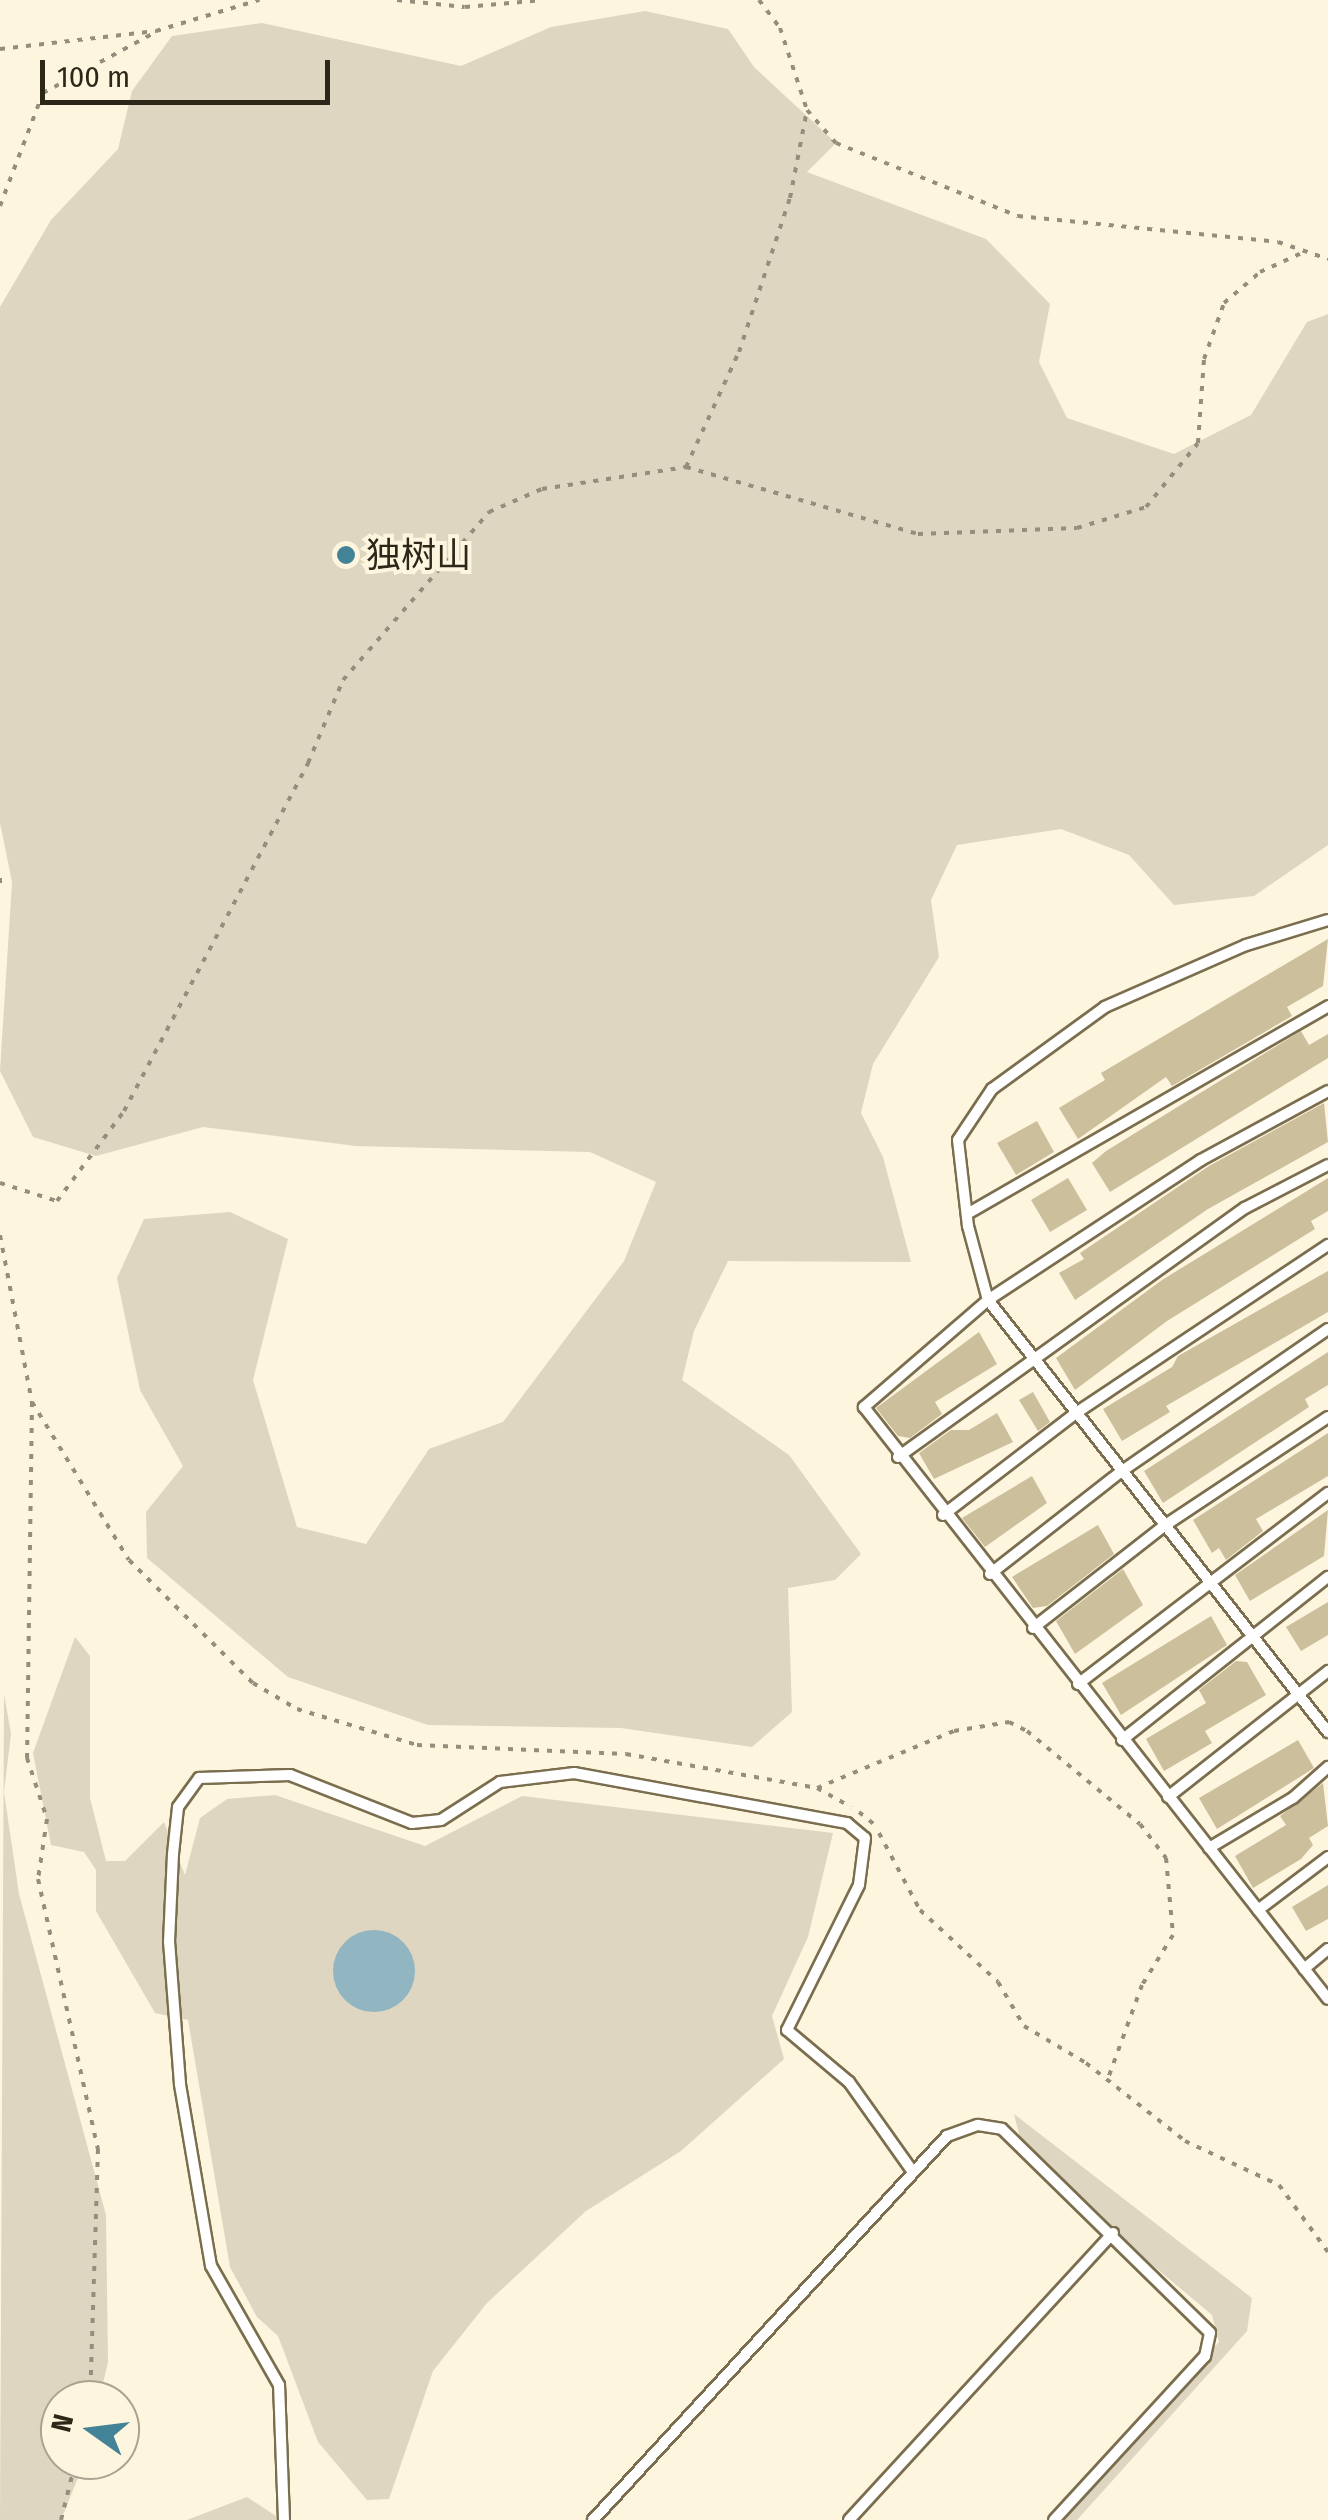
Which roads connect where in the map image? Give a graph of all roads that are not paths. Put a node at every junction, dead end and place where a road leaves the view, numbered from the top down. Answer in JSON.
{"nodes":[{"id":1,"x":1328,"y":920,"type":"edge"},
{"id":2,"x":1328,"y":1006,"type":"edge"},
{"id":3,"x":1328,"y":1090,"type":"edge"},
{"id":4,"x":1328,"y":1165,"type":"edge"},
{"id":5,"x":966,"y":1214,"type":"junction"},
{"id":6,"x":1328,"y":1245,"type":"edge"},
{"id":7,"x":988,"y":1300,"type":"junction"},
{"id":8,"x":1328,"y":1329,"type":"edge"},
{"id":9,"x":1036,"y":1361,"type":"junction"},
{"id":10,"x":1076,"y":1413,"type":"junction"},
{"id":11,"x":1328,"y":1417,"type":"edge"},
{"id":12,"x":898,"y":1457,"type":"junction"},
{"id":13,"x":1122,"y":1471,"type":"junction"},
{"id":14,"x":1328,"y":1493,"type":"edge"},
{"id":15,"x":944,"y":1515,"type":"junction"},
{"id":16,"x":1164,"y":1526,"type":"junction"},
{"id":17,"x":990,"y":1574,"type":"junction"},
{"id":18,"x":1328,"y":1577,"type":"edge"},
{"id":19,"x":1206,"y":1579,"type":"junction"},
{"id":20,"x":1033,"y":1628,"type":"junction"},
{"id":21,"x":1253,"y":1638,"type":"junction"},
{"id":22,"x":1328,"y":1670,"type":"edge"},
{"id":23,"x":1078,"y":1684,"type":"junction"},
{"id":24,"x":1296,"y":1692,"type":"junction"},
{"id":25,"x":1328,"y":1732,"type":"edge"},
{"id":26,"x":1122,"y":1740,"type":"junction"},
{"id":27,"x":1328,"y":1767,"type":"edge"},
{"id":28,"x":1168,"y":1796,"type":"junction"},
{"id":29,"x":1209,"y":1848,"type":"junction"},
{"id":30,"x":1328,"y":1857,"type":"edge"},
{"id":31,"x":1258,"y":1910,"type":"junction"},
{"id":32,"x":1328,"y":1949,"type":"edge"},
{"id":33,"x":1304,"y":1969,"type":"junction"},
{"id":34,"x":1328,"y":1999,"type":"edge"},
{"id":35,"x":914,"y":2172,"type":"junction"},
{"id":36,"x":1113,"y":2233,"type":"junction"},
{"id":37,"x":284,"y":2520,"type":"edge"},
{"id":38,"x":593,"y":2520,"type":"edge"},
{"id":39,"x":849,"y":2520,"type":"edge"},
{"id":40,"x":1054,"y":2520,"type":"edge"}],
"edges":[{"from":1,"to":5,"type":"lane"},
{"from":2,"to":5,"type":"lane"},
{"from":3,"to":7,"type":"lane"},
{"from":4,"to":9,"type":"lane"},
{"from":5,"to":7,"type":"lane"},
{"from":6,"to":10,"type":"lane"},
{"from":7,"to":9,"type":"lane"},
{"from":7,"to":12,"type":"lane"},
{"from":8,"to":13,"type":"lane"},
{"from":9,"to":10,"type":"lane"},
{"from":9,"to":12,"type":"lane"},
{"from":10,"to":13,"type":"lane"},
{"from":10,"to":15,"type":"lane"},
{"from":11,"to":16,"type":"lane"},
{"from":12,"to":15,"type":"lane"},
{"from":13,"to":16,"type":"lane"},
{"from":13,"to":17,"type":"lane"},
{"from":14,"to":19,"type":"lane"},
{"from":15,"to":17,"type":"lane"},
{"from":16,"to":19,"type":"lane"},
{"from":16,"to":20,"type":"lane"},
{"from":17,"to":20,"type":"lane"},
{"from":18,"to":21,"type":"lane"},
{"from":19,"to":21,"type":"lane"},
{"from":19,"to":23,"type":"lane"},
{"from":20,"to":23,"type":"lane"},
{"from":21,"to":24,"type":"lane"},
{"from":21,"to":26,"type":"lane"},
{"from":22,"to":24,"type":"lane"},
{"from":23,"to":26,"type":"lane"},
{"from":24,"to":25,"type":"lane"},
{"from":24,"to":28,"type":"lane"},
{"from":26,"to":28,"type":"lane"},
{"from":27,"to":29,"type":"lane"},
{"from":28,"to":29,"type":"lane"},
{"from":29,"to":31,"type":"lane"},
{"from":30,"to":31,"type":"lane"},
{"from":31,"to":33,"type":"lane"},
{"from":32,"to":33,"type":"lane"},
{"from":33,"to":34,"type":"lane"},
{"from":35,"to":36,"type":"lane"},
{"from":35,"to":37,"type":"lane"},
{"from":35,"to":38,"type":"lane"},
{"from":36,"to":39,"type":"lane"},
{"from":36,"to":40,"type":"lane"}]}
